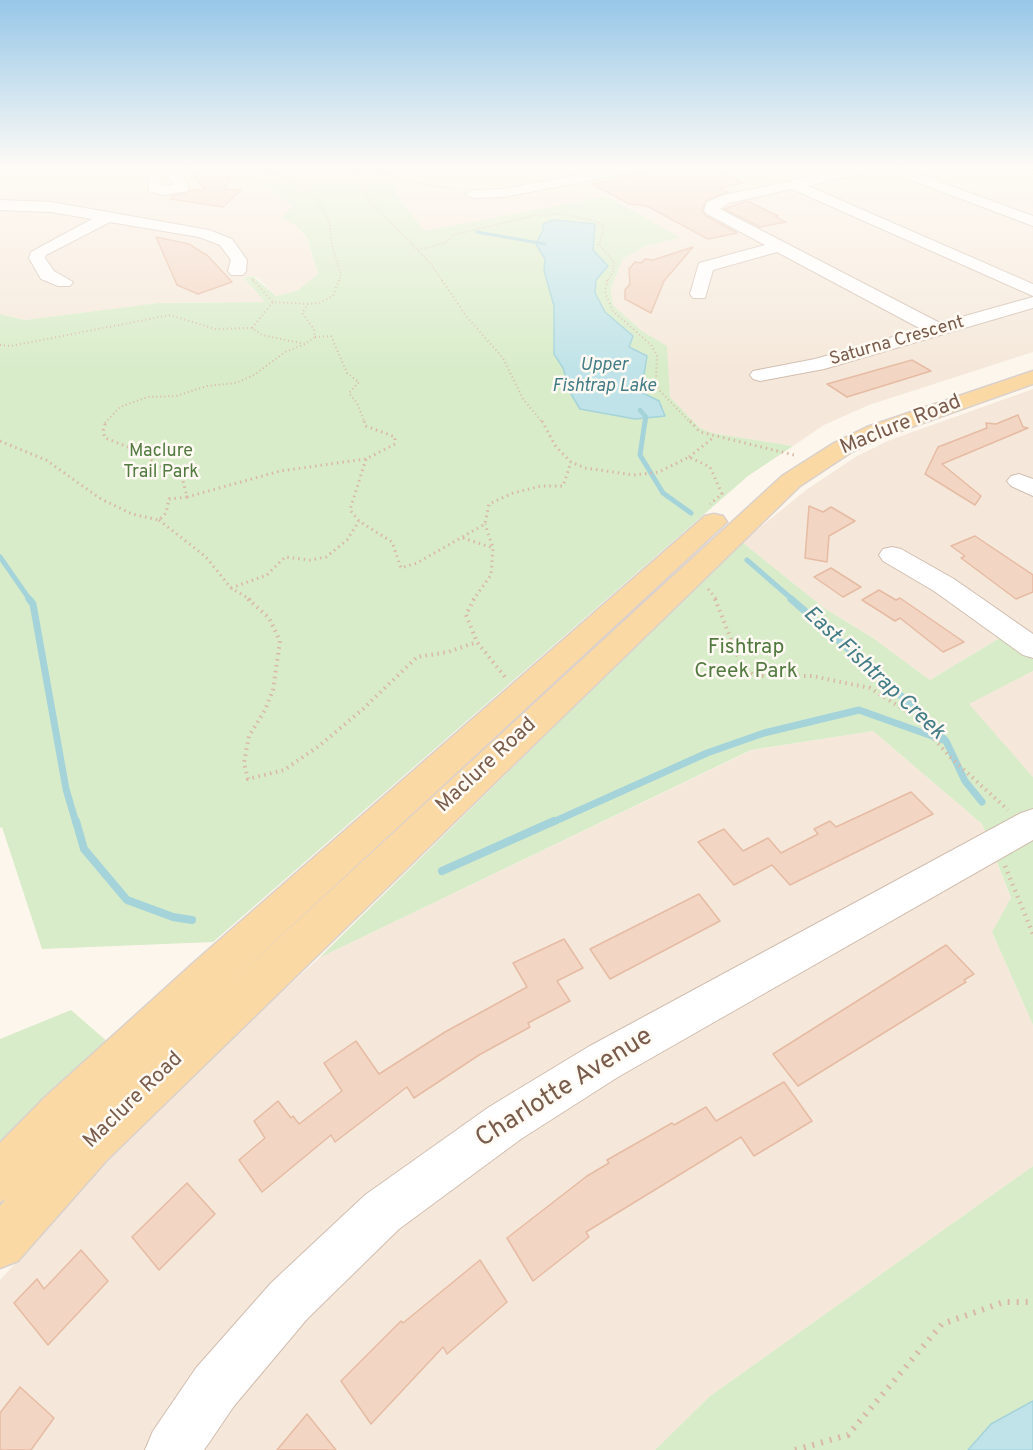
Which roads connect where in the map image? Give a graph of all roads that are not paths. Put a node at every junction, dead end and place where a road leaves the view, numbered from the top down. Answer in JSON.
{"nodes":[{"id":1,"x":71,"y":236,"type":"edge"},
{"id":2,"x":210,"y":236,"type":"edge"},
{"id":3,"x":755,"y":236,"type":"edge"},
{"id":4,"x":908,"y":236,"type":"edge"},
{"id":5,"x":777,"y":247,"type":"junction"},
{"id":6,"x":237,"y":271,"type":"road end"},
{"id":7,"x":64,"y":282,"type":"dead end"},
{"id":8,"x":1033,"y":291,"type":"edge"},
{"id":9,"x":699,"y":294,"type":"dead end"},
{"id":10,"x":1033,"y":302,"type":"edge"},
{"id":11,"x":938,"y":330,"type":"junction"},
{"id":12,"x":1033,"y":362,"type":"edge"},
{"id":13,"x":760,"y":375,"type":"dead end"},
{"id":14,"x":1033,"y":377,"type":"edge"},
{"id":15,"x":892,"y":555,"type":"dead end"},
{"id":16,"x":1033,"y":648,"type":"edge"},
{"id":17,"x":1010,"y":825,"type":"edge"},
{"id":18,"x":0,"y":1178,"type":"edge"},
{"id":19,"x":0,"y":1243,"type":"edge"},
{"id":20,"x":172,"y":1450,"type":"edge"}],
"edges":[{"from":1,"to":7,"type":"street"},
{"from":2,"to":6,"type":"street"},
{"from":3,"to":5,"type":"street"},
{"from":4,"to":8,"type":"street"},
{"from":5,"to":9,"type":"street"},
{"from":5,"to":11,"type":"street"},
{"from":10,"to":11,"type":"street","name":"Saturna Crescent"},
{"from":11,"to":13,"type":"street","name":"Saturna Crescent"},
{"from":12,"to":18,"type":"main road","name":"Maclure Road"},
{"from":14,"to":19,"type":"main road","name":"Maclure Road"},
{"from":15,"to":16,"type":"street"},
{"from":17,"to":20,"type":"street","name":"Charlotte Avenue"}]}
